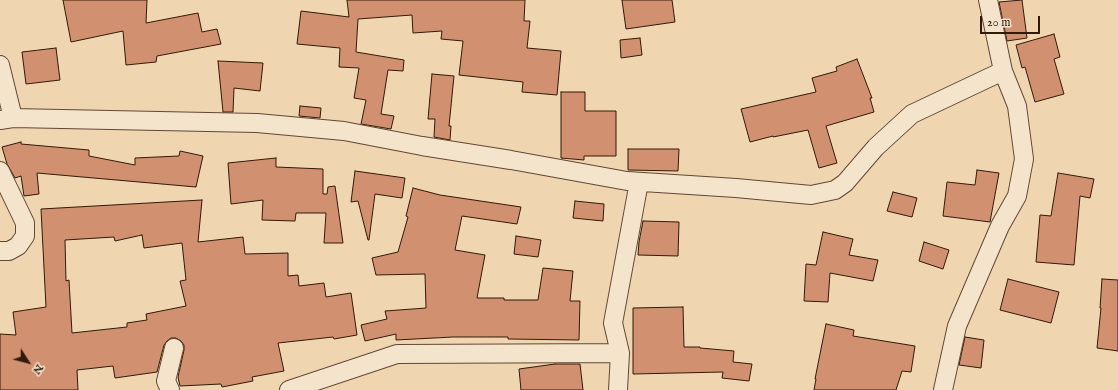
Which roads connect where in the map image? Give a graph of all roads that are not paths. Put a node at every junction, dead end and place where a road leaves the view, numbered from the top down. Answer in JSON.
{"nodes":[{"id":1,"x":988,"y":0,"type":"edge"},
{"id":2,"x":0,"y":65,"type":"edge"},
{"id":3,"x":1003,"y":71,"type":"junction"},
{"id":4,"x":6,"y":119,"type":"edge"},
{"id":5,"x":0,"y":171,"type":"edge"},
{"id":6,"x":634,"y":187,"type":"junction"},
{"id":7,"x":0,"y":251,"type":"edge"},
{"id":8,"x":174,"y":348,"type":"dead end"},
{"id":9,"x":620,"y":353,"type":"junction"},
{"id":10,"x":170,"y":390,"type":"edge"},
{"id":11,"x":289,"y":390,"type":"edge"},
{"id":12,"x":618,"y":390,"type":"edge"},
{"id":13,"x":943,"y":390,"type":"edge"}],
"edges":[{"from":1,"to":3,"type":"street"},
{"from":2,"to":4,"type":"street"},
{"from":3,"to":6,"type":"street"},
{"from":3,"to":13,"type":"street"},
{"from":4,"to":6,"type":"street"},
{"from":5,"to":7,"type":"street"},
{"from":6,"to":9,"type":"street"},
{"from":8,"to":10,"type":"street"},
{"from":9,"to":11,"type":"street"},
{"from":9,"to":12,"type":"street"}]}
